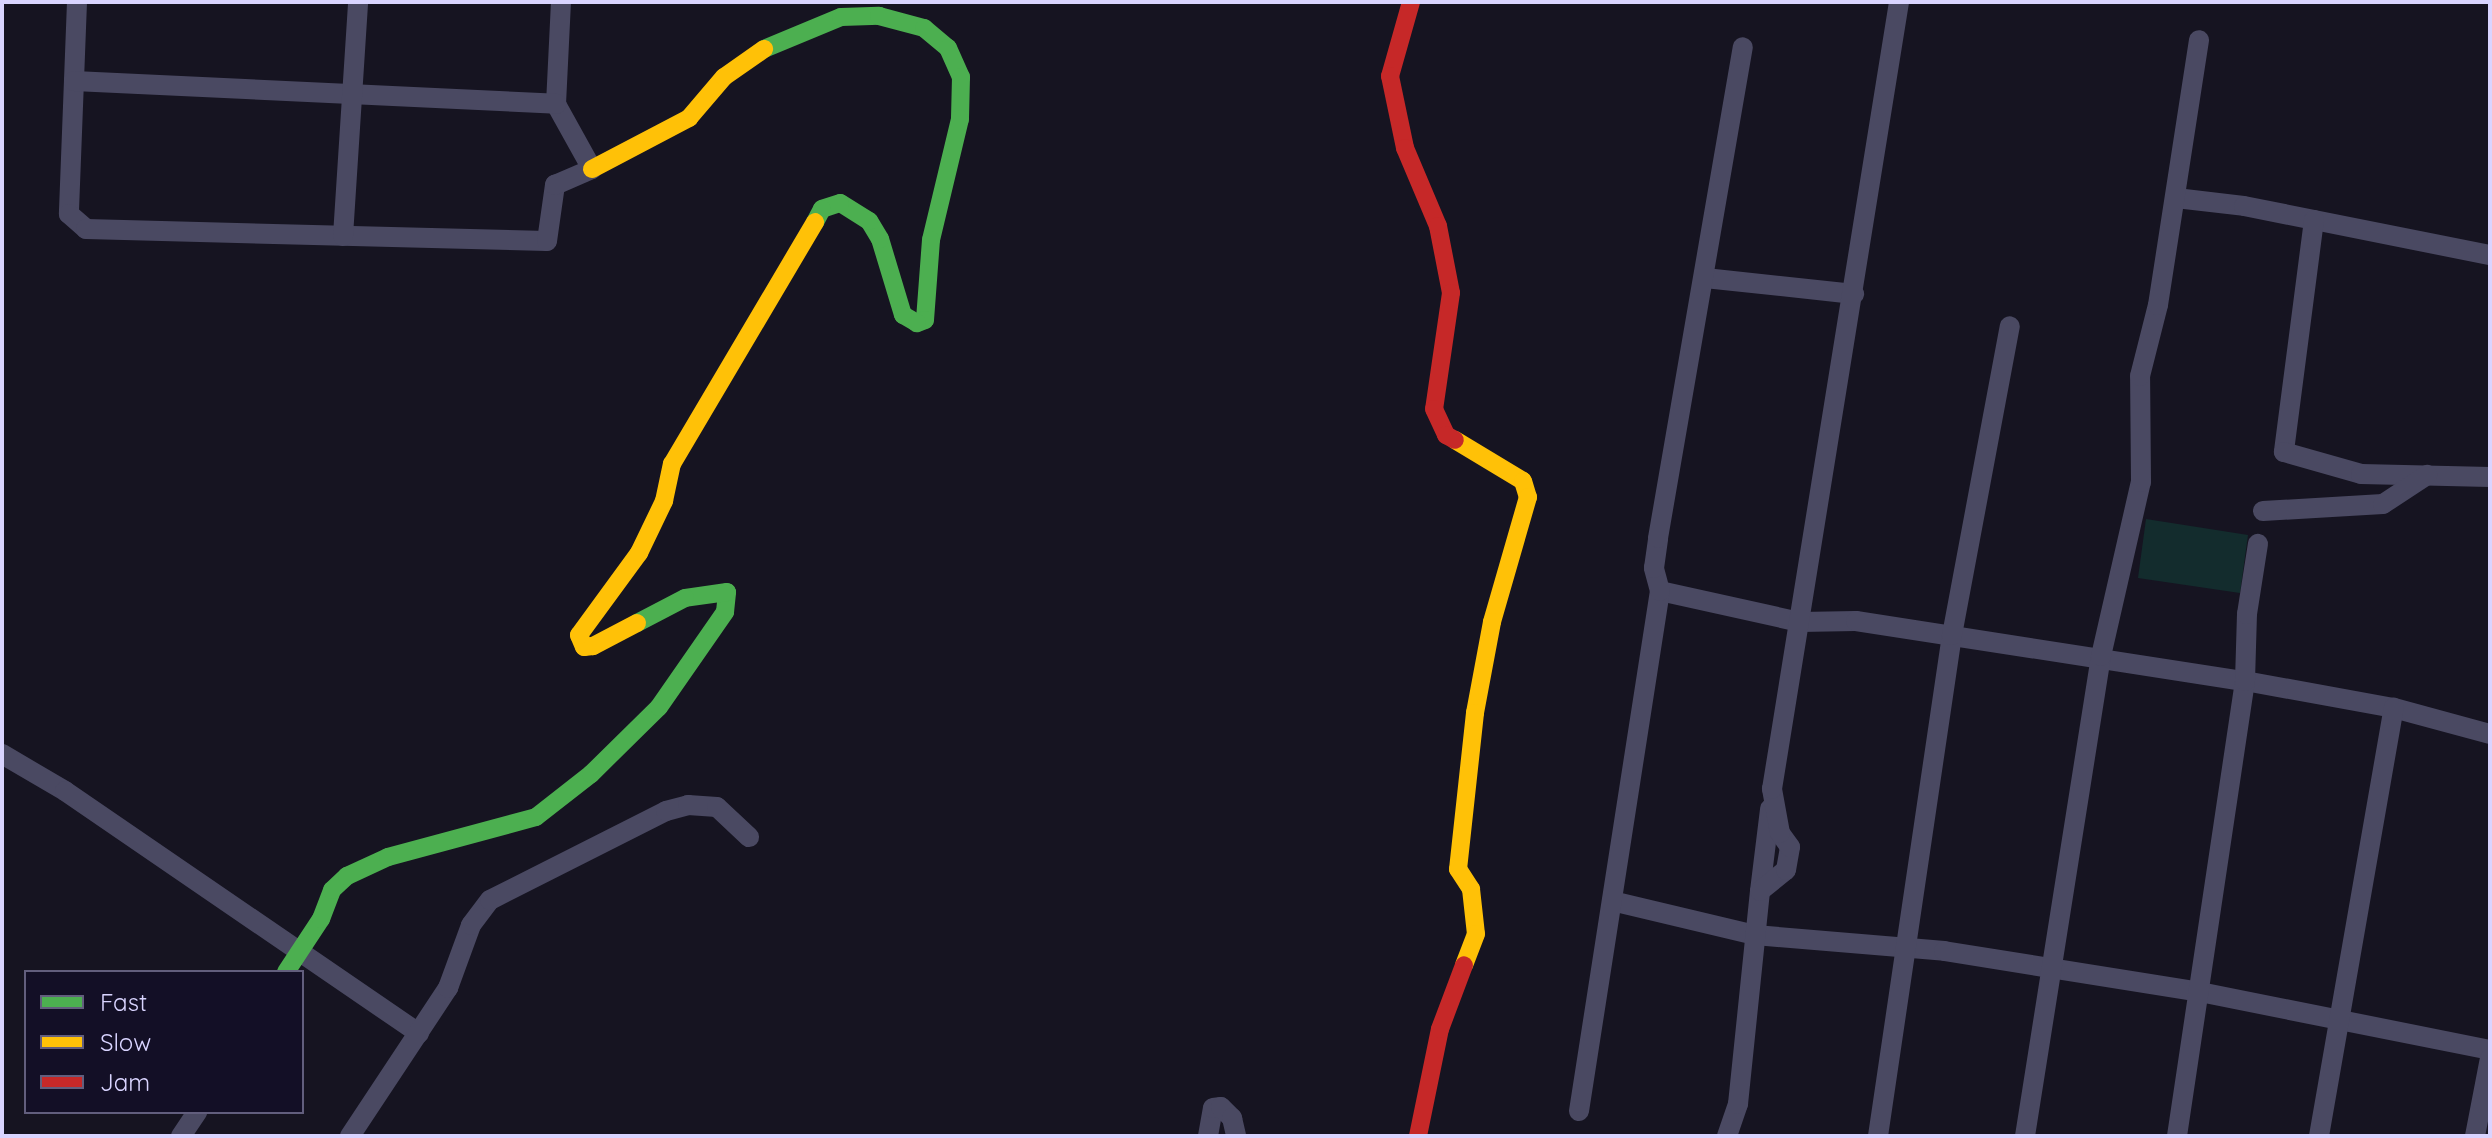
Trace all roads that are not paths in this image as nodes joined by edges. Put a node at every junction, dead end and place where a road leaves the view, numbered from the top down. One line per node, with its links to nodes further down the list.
1 (77, 2): 8 (street)
2 (358, 2): 9 (street)
3 (561, 2): 10 (street)
4 (1411, 2): 49 (street)
5 (1899, 2): 17 (street)
6 (2199, 40): 12 (street)
7 (1743, 47): 16 (street)
8 (74, 81): 9 (street); 14 (street)
9 (353, 94): 10 (street); 14 (street)
10 (556, 104): 11 (street)
11 (592, 169): 14 (street); 35 (street)
12 (2176, 198): 13 (street); 26 (street)
13 (2314, 220): 15 (street); 19 (street)
14 (343, 236)
15 (2490, 255)
16 (1705, 278): 17 (street); 23 (street)
17 (1854, 294): 24 (street)
18 (2010, 326): 25 (street)
19 (2427, 475): 20 (street); 21 (street)
20 (2490, 477)
21 (2263, 511)
22 (2258, 544): 27 (street)
23 (1660, 591): 24 (street); 32 (street)
24 (1800, 622): 25 (street); 33 (street)
25 (1952, 635): 26 (street); 34 (street)
26 (2101, 656): 27 (street); 37 (street)
27 (2245, 681): 28 (street); 38 (street)
28 (2394, 708): 29 (street); 39 (street)
29 (2490, 734)
30 (2, 754): 35 (street)
31 (749, 837): 40 (street)
32 (1612, 901): 33 (street); 43 (street)
33 (1755, 935): 34 (street); 50 (street)
34 (1906, 948): 37 (street); 51 (street)
35 (300, 950): 36 (street); 40 (street)
36 (287, 970)
37 (2049, 970): 38 (street); 52 (street)
38 (2200, 992): 39 (street); 53 (street)
39 (2338, 1021): 41 (street); 54 (street)
40 (419, 1033): 46 (street)
41 (2490, 1050)
42 (2490, 1058): 55 (street)
43 (1579, 1111)
44 (196, 1114): 45 (street)
45 (181, 1136)
46 (350, 1136)
47 (1208, 1136): 48 (street)
48 (1236, 1136)
49 (1418, 1136)
50 (1727, 1136)
51 (1878, 1136)
52 (2025, 1136)
53 (2177, 1136)
54 (2319, 1136)
55 (2475, 1136)

